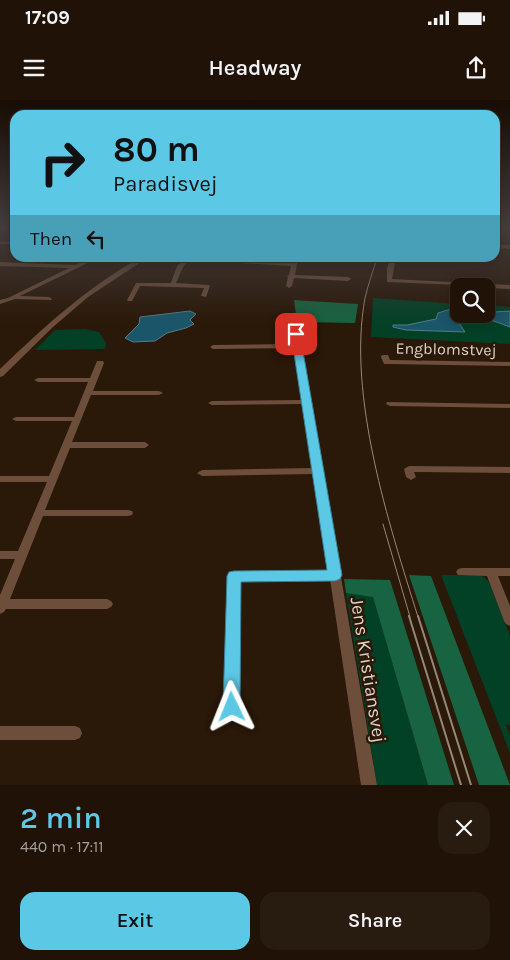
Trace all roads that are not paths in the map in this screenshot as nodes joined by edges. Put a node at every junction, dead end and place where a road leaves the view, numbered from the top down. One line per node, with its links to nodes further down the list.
1 (87, 262): 9 (street)
2 (138, 262): 27 (street)
3 (184, 262): 13 (street)
4 (258, 262): 8 (street)
5 (392, 262): 15 (street)
6 (0, 264): 7 (street)
7 (7, 264): 9 (street); 10 (street)
8 (293, 264): 11 (street)
9 (76, 267): 17 (street)
10 (0, 272)
11 (290, 276): 12 (street); 14 (street)
12 (348, 279)
13 (172, 285): 16 (street); 19 (street)
14 (289, 286)
15 (510, 287)
16 (204, 296)
17 (14, 298): 18 (street); 20 (street)
18 (49, 298)
19 (130, 300)
20 (0, 302)
21 (294, 323): 22 (street, Jens Kristiansvej)
22 (297, 346): 23 (street); 32 (street, Jens Kristiansvej)
23 (213, 347)
24 (385, 357): 26 (street, Engblomstvej)
25 (100, 363): 29 (street)
26 (510, 364)
27 (0, 374)
28 (38, 379): 29 (street)
29 (93, 380): 30 (street)
30 (88, 392): 31 (street); 36 (street)
31 (159, 392)
32 (307, 402): 33 (street); 41 (street, Jens Kristiansvej)
33 (212, 403)
34 (390, 404): 35 (street)
35 (510, 406)
36 (77, 419): 37 (street); 38 (street)
37 (16, 420)
38 (67, 445): 39 (street); 45 (street)
39 (145, 445)
40 (510, 470): 43 (street)
41 (318, 471): 42 (street); 53 (street, Jens Kristiansvej)
42 (202, 473)
43 (411, 477)
44 (0, 479): 45 (street)
45 (53, 479): 46 (street)
46 (39, 513): 47 (street); 49 (street)
47 (128, 513)
48 (0, 555): 49 (street)
49 (22, 555): 55 (street)
50 (462, 572): 51 (street)
51 (491, 572): 52 (street); 56 (street)
52 (510, 572)
53 (335, 575): 57 (street); 60 (street, Jens Kristiansvej)
54 (107, 604): 55 (street)
55 (1, 607)
56 (510, 622)
57 (232, 707)
58 (0, 733): 59 (street)
59 (74, 733)
60 (369, 785)

